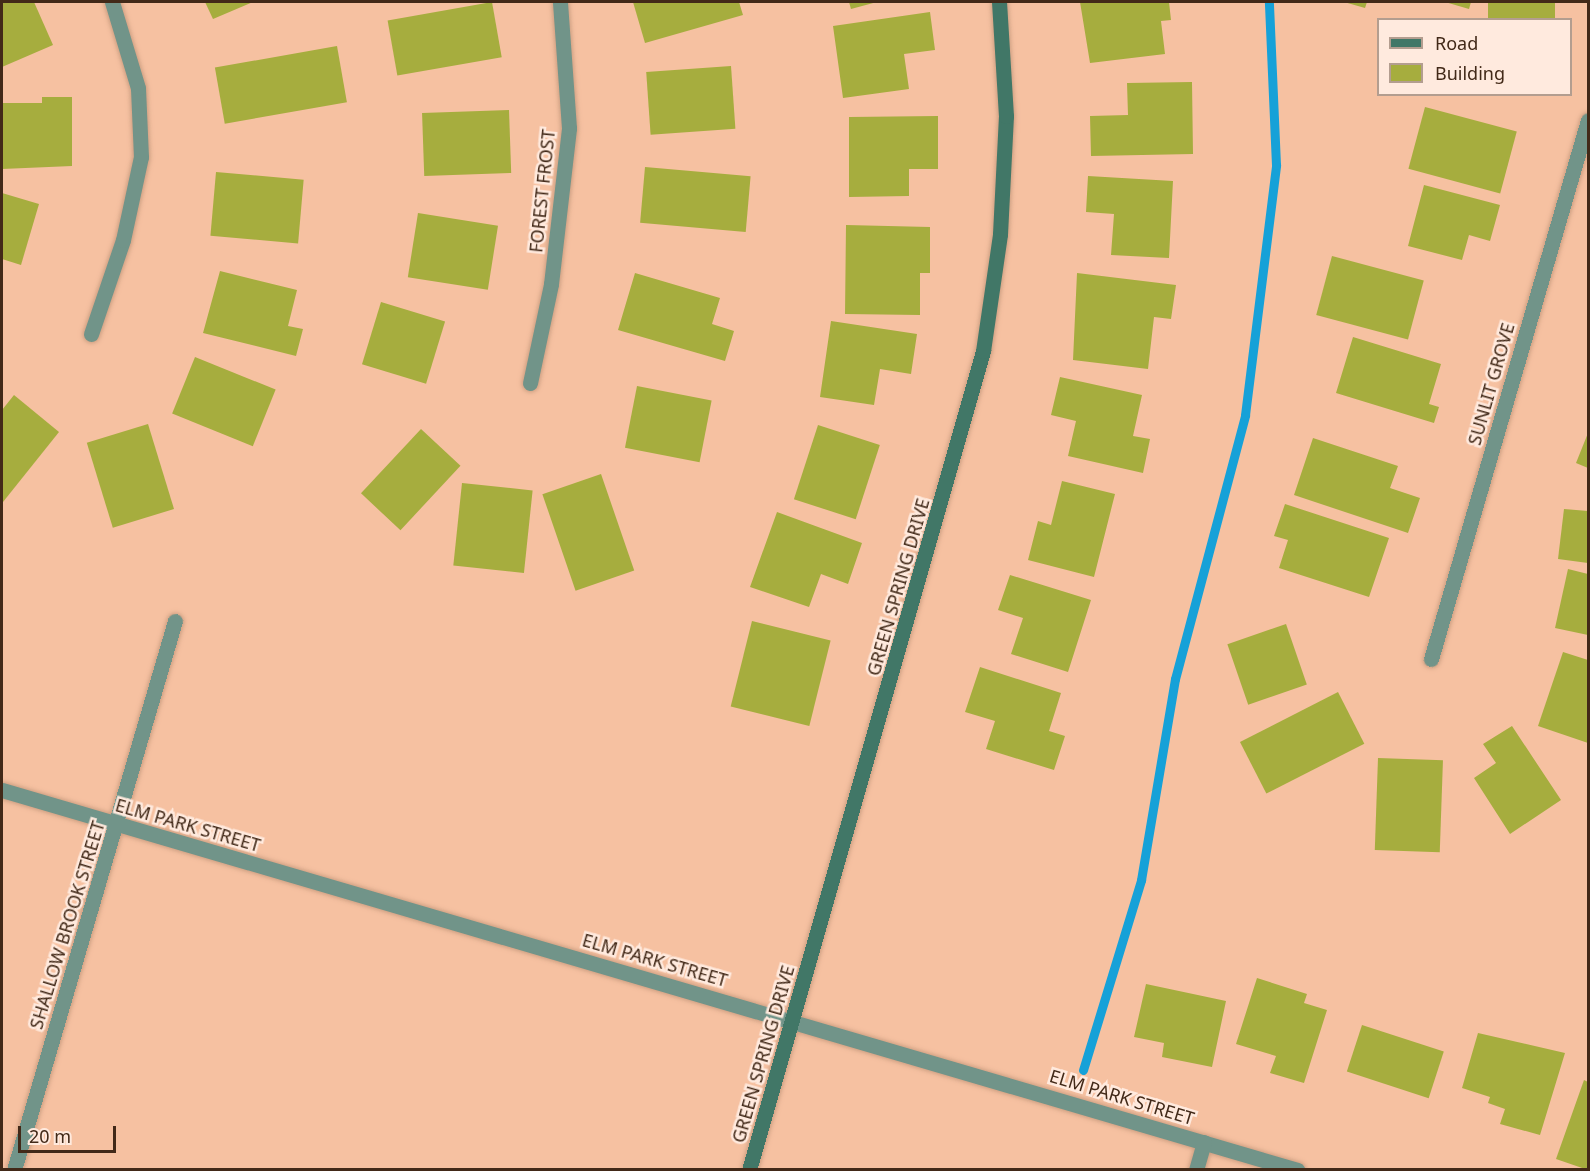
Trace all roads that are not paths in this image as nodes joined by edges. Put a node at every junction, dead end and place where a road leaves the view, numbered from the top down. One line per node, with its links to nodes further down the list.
1 (112, 2): 5 (street)
2 (560, 2): 6 (street, FOREST FROST)
3 (999, 2): 11 (street, GREEN SPRING DRIVE)
4 (1588, 120): 8 (street, SUNLIT GROVE)
5 (91, 334)
6 (530, 383)
7 (175, 621): 10 (street, SHALLOW BROOK STREET)
8 (1431, 659)
9 (2, 790): 10 (street, ELM PARK STREET)
10 (117, 825): 11 (street, ELM PARK STREET); 13 (street, SHALLOW BROOK STREET)
11 (794, 1020): 12 (street, ELM PARK STREET); 14 (street, GREEN SPRING DRIVE)
12 (1204, 1142): 15 (street); 16 (street, ELM PARK STREET)
13 (14, 1170)
14 (749, 1170)
15 (1196, 1170)
16 (1298, 1170)

